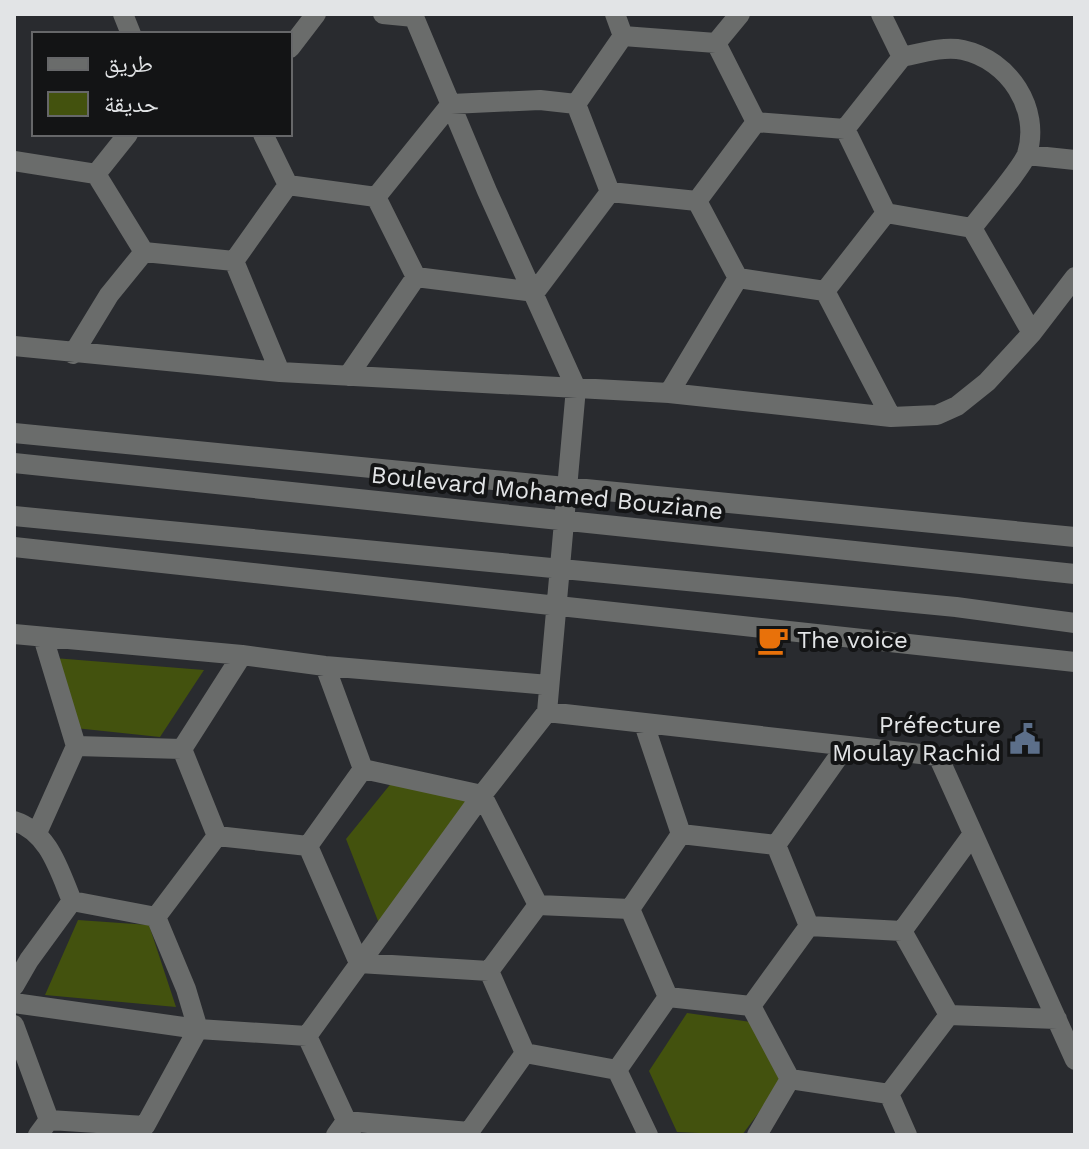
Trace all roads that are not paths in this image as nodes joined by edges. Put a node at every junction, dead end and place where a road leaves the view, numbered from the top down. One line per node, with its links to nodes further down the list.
1 (316, 14): 9 (street)
2 (383, 14): 6 (street)
3 (615, 14): 7 (street)
4 (740, 14): 8 (street)
5 (881, 14): 10 (street)
6 (415, 16): 11 (street)
7 (623, 36): 8 (street); 12 (street)
8 (716, 43): 13 (street)
9 (292, 45)
10 (902, 57): 14 (street); 17 (street)
11 (451, 104): 12 (street); 23 (street); 33 (street)
12 (576, 104): 22 (street)
13 (756, 122): 14 (street); 24 (street)
14 (845, 129): 25 (street)
15 (126, 136): 20 (street)
16 (264, 136): 21 (street)
17 (1027, 155): 18 (street); 26 (street)
18 (1075, 160)
19 (14, 161): 20 (street)
20 (96, 174): 27 (street)
21 (288, 185): 23 (street); 28 (street)
22 (610, 192): 24 (street); 33 (street)
23 (376, 197): 29 (street)
24 (697, 201): 31 (street)
25 (886, 213): 26 (street); 32 (street)
26 (972, 228): 34 (street)
27 (144, 252): 28 (street); 36 (street)
28 (234, 261): 37 (street)
29 (416, 277): 33 (street); 38 (street)
30 (1075, 277): 34 (street)
31 (738, 278): 32 (street); 40 (street)
32 (825, 291): 41 (street)
33 (535, 292): 39 (street)
34 (1032, 333): 41 (street)
35 (14, 346): 36 (street)
36 (73, 354): 37 (street)
37 (280, 372): 38 (street)
38 (348, 376): 39 (street)
39 (576, 388): 40 (street); 44 (street)
40 (669, 393): 41 (street)
41 (891, 417)
42 (14, 433): 44 (street)
43 (14, 463): 46 (street, Boulevard Mohamed Bouziane)
44 (566, 486): 46 (street); 47 (street)
45 (14, 516): 49 (street)
46 (563, 520): 49 (street); 50 (street, Boulevard Mohamed Bouziane)
47 (1075, 537)
48 (14, 547): 51 (street)
49 (559, 569): 51 (street); 52 (street)
50 (1075, 574)
51 (556, 605): 56 (street); 58 (street)
52 (1075, 623)
53 (14, 634): 54 (street)
54 (43, 637): 55 (street); 61 (street)
55 (242, 655): 57 (street); 63 (street)
56 (1075, 662)
57 (325, 666): 58 (street); 64 (street)
58 (549, 685): 59 (street)
59 (547, 712): 60 (street); 65 (street)
60 (644, 724): 62 (street); 68 (street)
61 (76, 746): 63 (street); 67 (street)
62 (846, 746): 69 (street); 71 (street)
63 (182, 749): 70 (street)
64 (363, 769): 65 (street); 72 (street)
65 (482, 795): 74 (street); 79 (street)
66 (14, 821): 67 (street)
67 (37, 833): 73 (street)
68 (681, 834): 71 (street); 75 (street)
69 (973, 834): 78 (street); 86 (street)
70 (217, 836): 72 (street); 76 (street)
71 (776, 845): 77 (street)
72 (308, 846): 79 (street)
73 (72, 901): 76 (street); 81 (street)
74 (538, 905): 75 (street); 80 (street)
75 (630, 909): 82 (street)
76 (156, 917): 88 (street)
77 (809, 926): 78 (street); 84 (street)
78 (902, 931): 85 (street)
79 (359, 963): 80 (street); 89 (street)
80 (489, 971): 90 (street)
81 (14, 986)
82 (668, 997): 84 (street); 92 (street)
83 (14, 1003): 88 (street)
84 (751, 1006): 93 (street)
85 (949, 1015): 86 (street); 94 (street)
86 (1057, 1019): 91 (street)
87 (14, 1025): 95 (street)
88 (198, 1029): 89 (street); 97 (street)
89 (307, 1036): 96 (street)
90 (525, 1053): 92 (street); 98 (street)
91 (1075, 1060)
92 (617, 1070): 99 (street)
93 (790, 1079): 94 (street); 100 (street)
94 (889, 1094): 101 (street)
95 (44, 1127): 97 (street)
96 (345, 1130): 98 (street)
97 (147, 1131)
98 (469, 1134)
99 (648, 1135)
100 (757, 1135)
101 (907, 1135)

